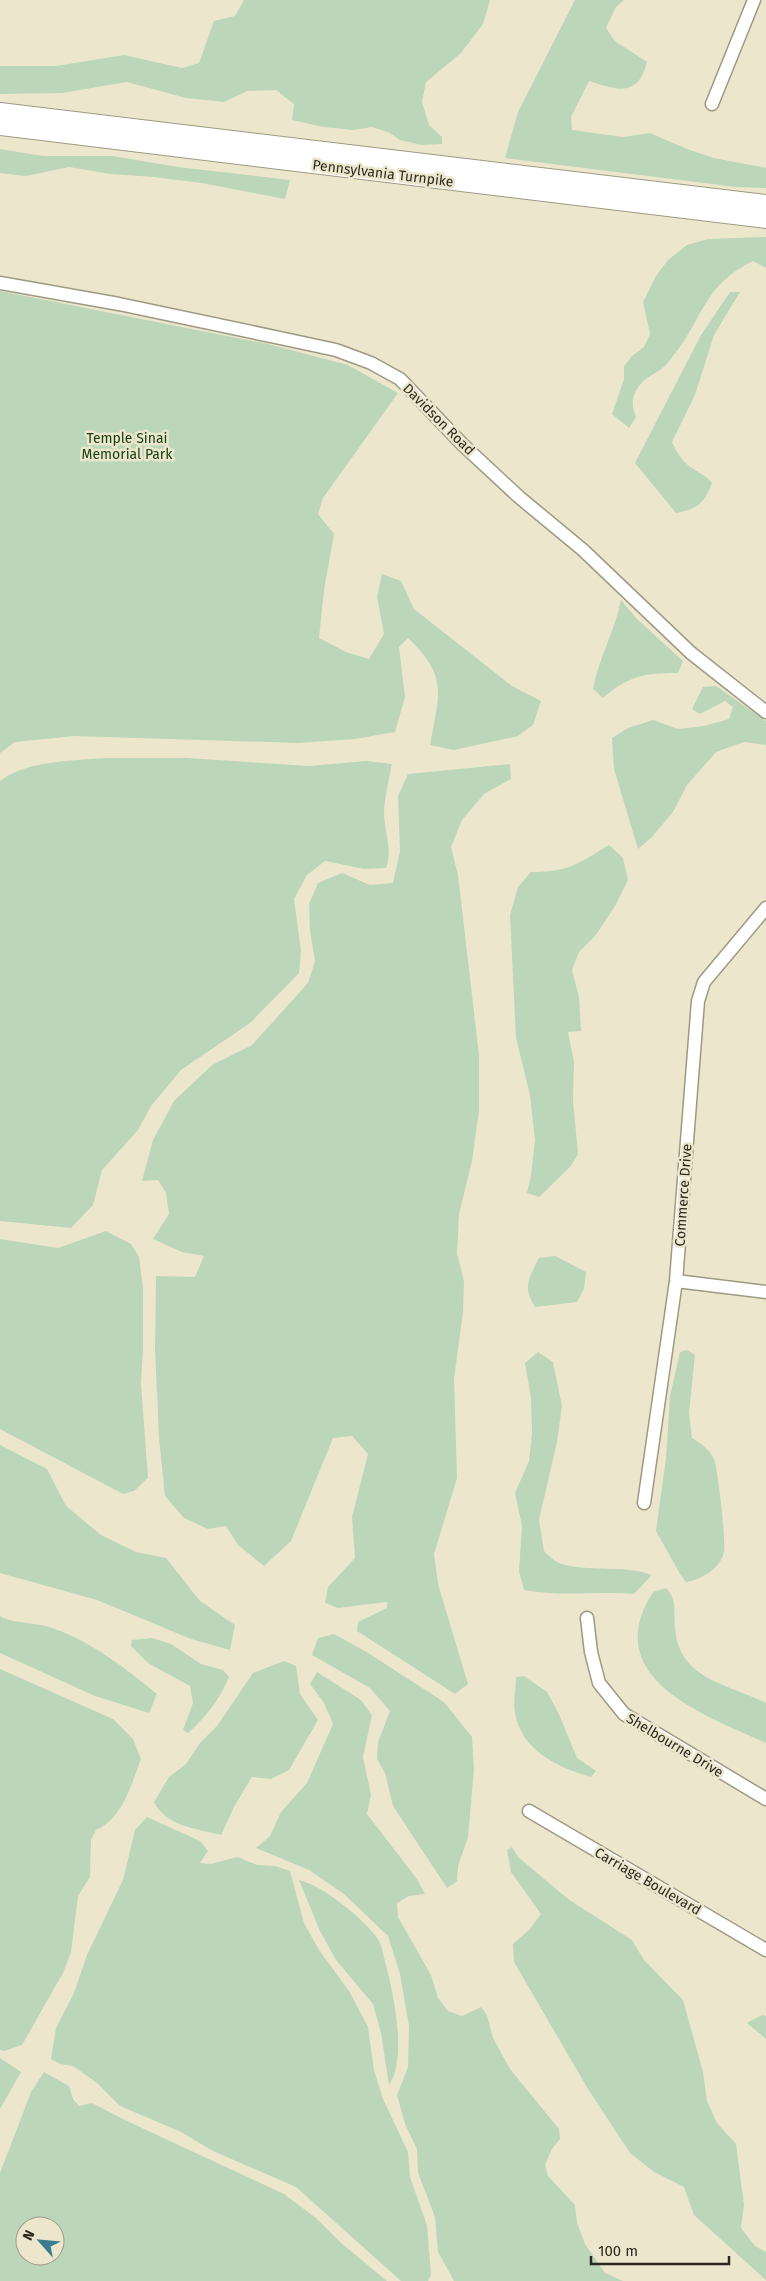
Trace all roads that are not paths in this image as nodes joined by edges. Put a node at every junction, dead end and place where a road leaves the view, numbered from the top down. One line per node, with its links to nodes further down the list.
1 (754, 0): 2 (street)
2 (712, 104)
3 (0, 112): 5 (highway, Pennsylvania Turnpike)
4 (0, 126): 6 (highway, Pennsylvania Turnpike)
5 (766, 204)
6 (766, 219)
7 (0, 282): 8 (street, Davidson Road)
8 (766, 712)
9 (766, 908): 10 (street, Commerce Drive)
10 (676, 1281): 11 (street); 12 (street, Commerce Drive)
11 (766, 1292)
12 (644, 1503)
13 (587, 1618): 14 (street, Shelbourne Drive)
14 (766, 1799)
15 (530, 1811): 16 (street, Carriage Boulevard)
16 (766, 1950)

